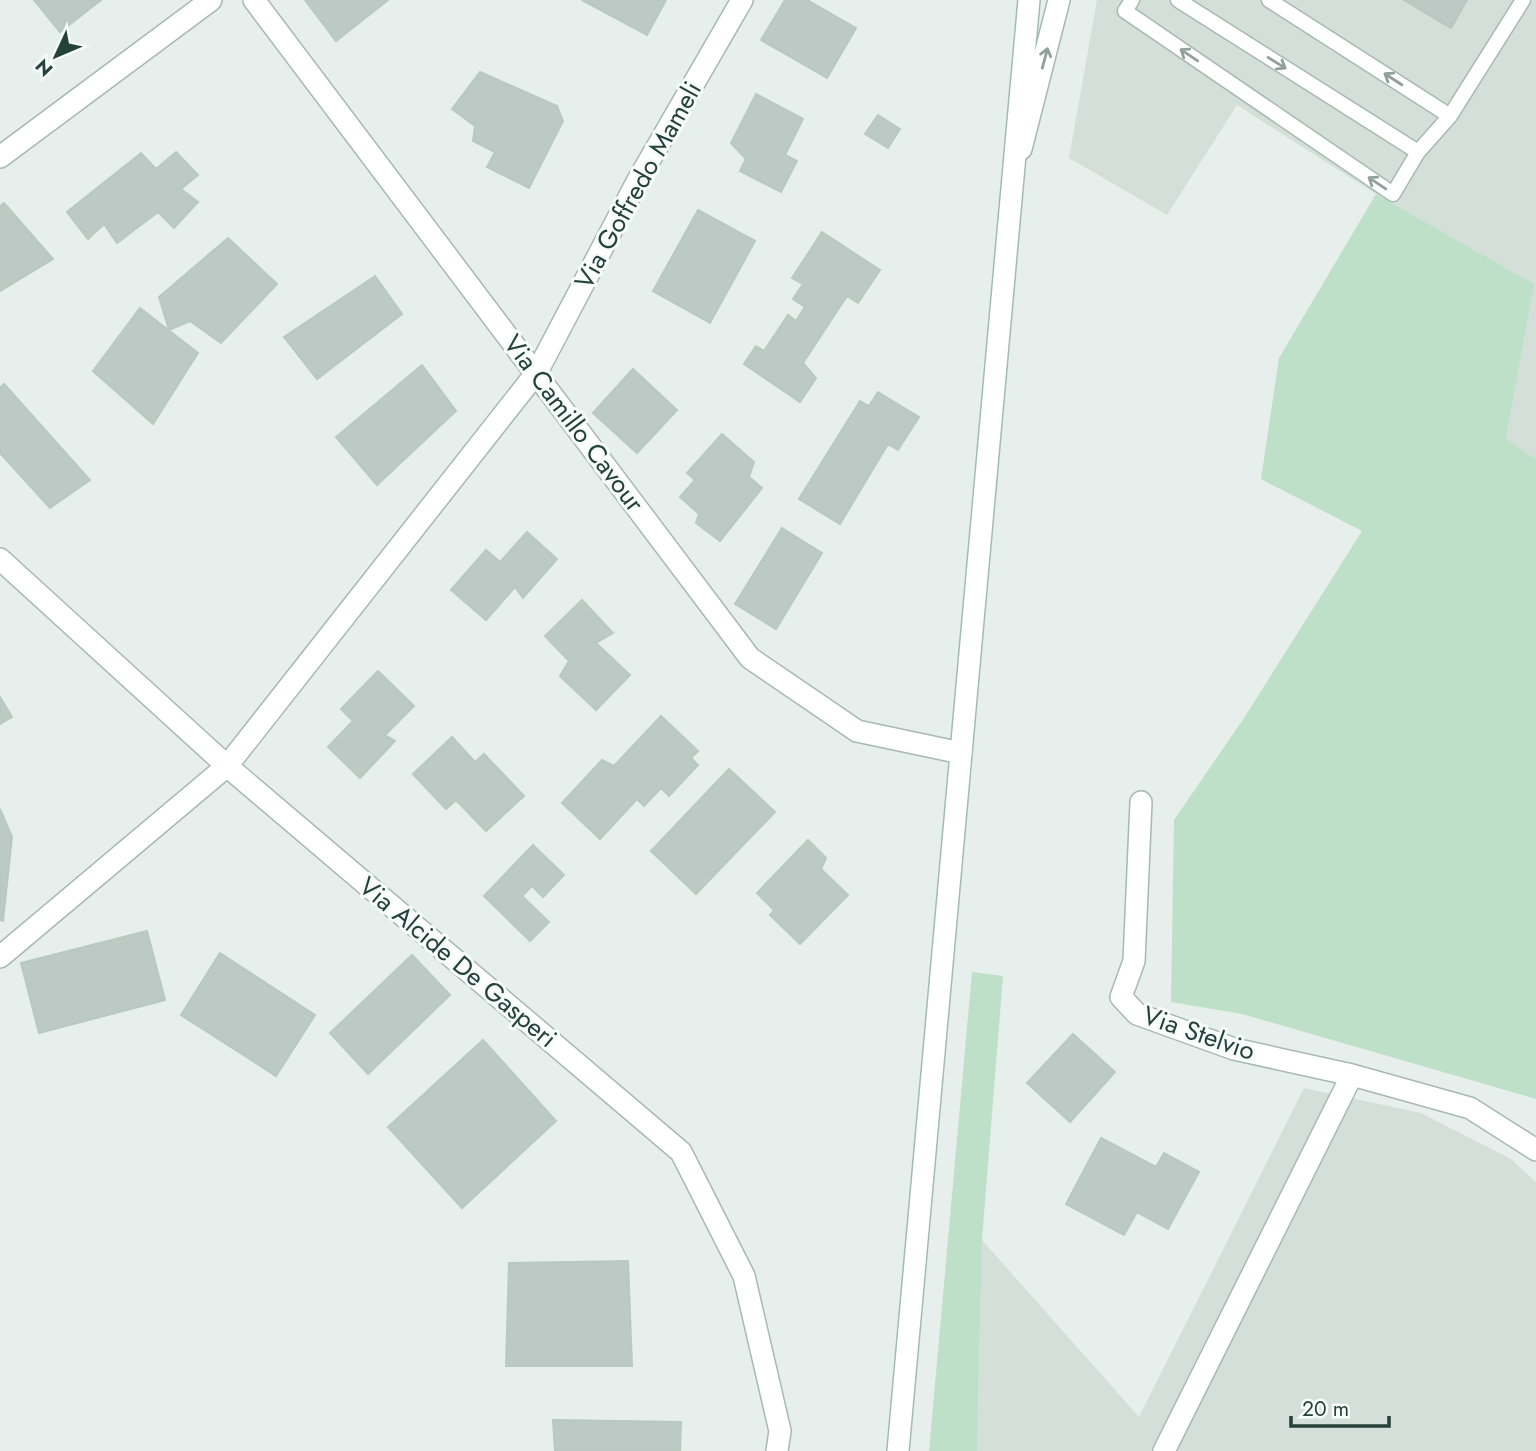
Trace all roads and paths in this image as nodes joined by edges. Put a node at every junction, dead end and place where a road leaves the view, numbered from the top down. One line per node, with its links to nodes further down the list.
1 (211, 0): 12 (street)
2 (254, 0): 14 (street, Via Camillo Cavour)
3 (741, 0): 14 (street, Via Goffredo Mameli)
4 (1029, 0): 13 (street)
5 (1059, 0): 13 (street, one-way to 5)
6 (1132, 0): 11 (lane, one-way to 6)
7 (1178, 0): 11 (lane, one-way to 11)
8 (1269, 0): 10 (lane, one-way to 8)
9 (1523, 0): 10 (lane)
10 (1450, 116): 11 (lane)
11 (1418, 152)
12 (0, 157)
13 (1015, 171): 16 (street)
14 (537, 372): 16 (street, Via Camillo Cavour); 17 (street, Via Goffredo Mameli)
15 (0, 559): 17 (street, Via Alcide De Gasperi)
16 (961, 753): 23 (street)
17 (227, 766): 19 (street, Via Goffredo Mameli); 22 (street, Via Alcide De Gasperi)
18 (1140, 802): 20 (street, Via Stelvio)
19 (0, 957)
20 (1352, 1075): 21 (street, Via Stelvio); 24 (street)
21 (1536, 1150)
22 (777, 1451)
23 (898, 1451)
24 (1164, 1451)

